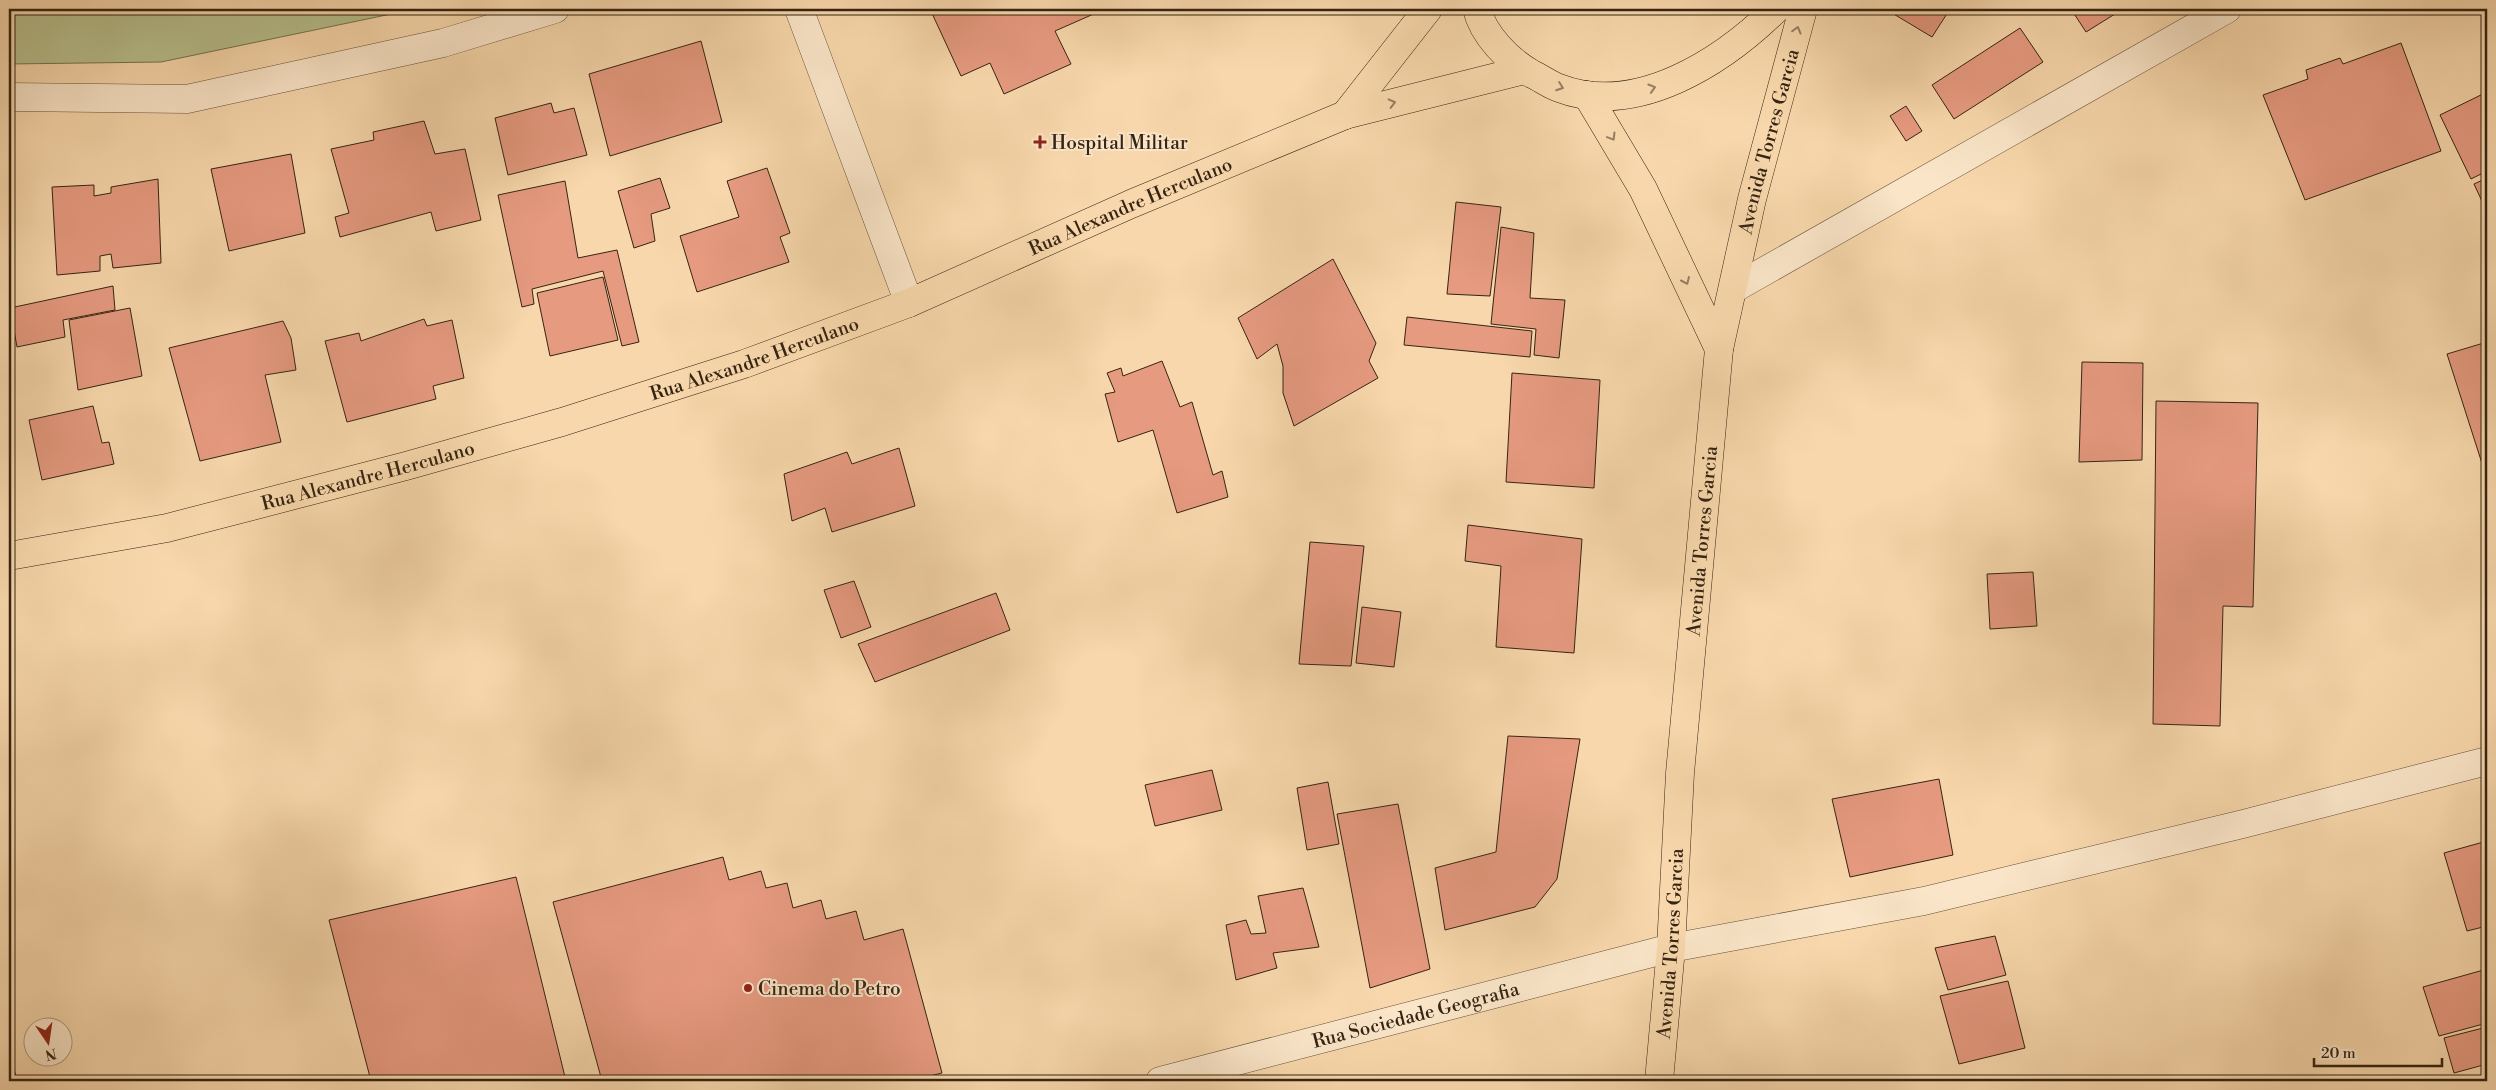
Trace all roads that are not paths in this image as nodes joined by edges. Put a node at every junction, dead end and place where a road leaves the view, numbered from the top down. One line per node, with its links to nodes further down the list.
1 (555, 9): 10 (street)
2 (799, 9): 13 (street)
3 (1428, 9): 11 (main road, Rua Alexandre Herculano)
4 (1477, 9): 8 (main road)
5 (1776, 9): 9 (main road, one-way to 5)
6 (1802, 9): 12 (main road, Avenida Torres Garcia, one-way to 6)
7 (2227, 9): 12 (street)
8 (1524, 70): 9 (main road, one-way to 9); 11 (main road, one-way to 8)
9 (1587, 95): 14 (main road, one-way to 14)
10 (9, 97)
11 (1345, 115): 13 (main road, Rua Alexandre Herculano)
12 (1733, 289): 14 (main road, Avenida Torres Garcia)
13 (909, 303): 15 (main road, Rua Alexandre Herculano)
14 (1719, 349): 17 (main road, Avenida Torres Garcia)
15 (9, 556)
16 (2487, 761): 17 (street, Rua Sociedade Geografia)
17 (1671, 948): 18 (street, Rua Sociedade Geografia); 19 (main road, Avenida Torres Garcia)
18 (1160, 1081)
19 (1658, 1081)

